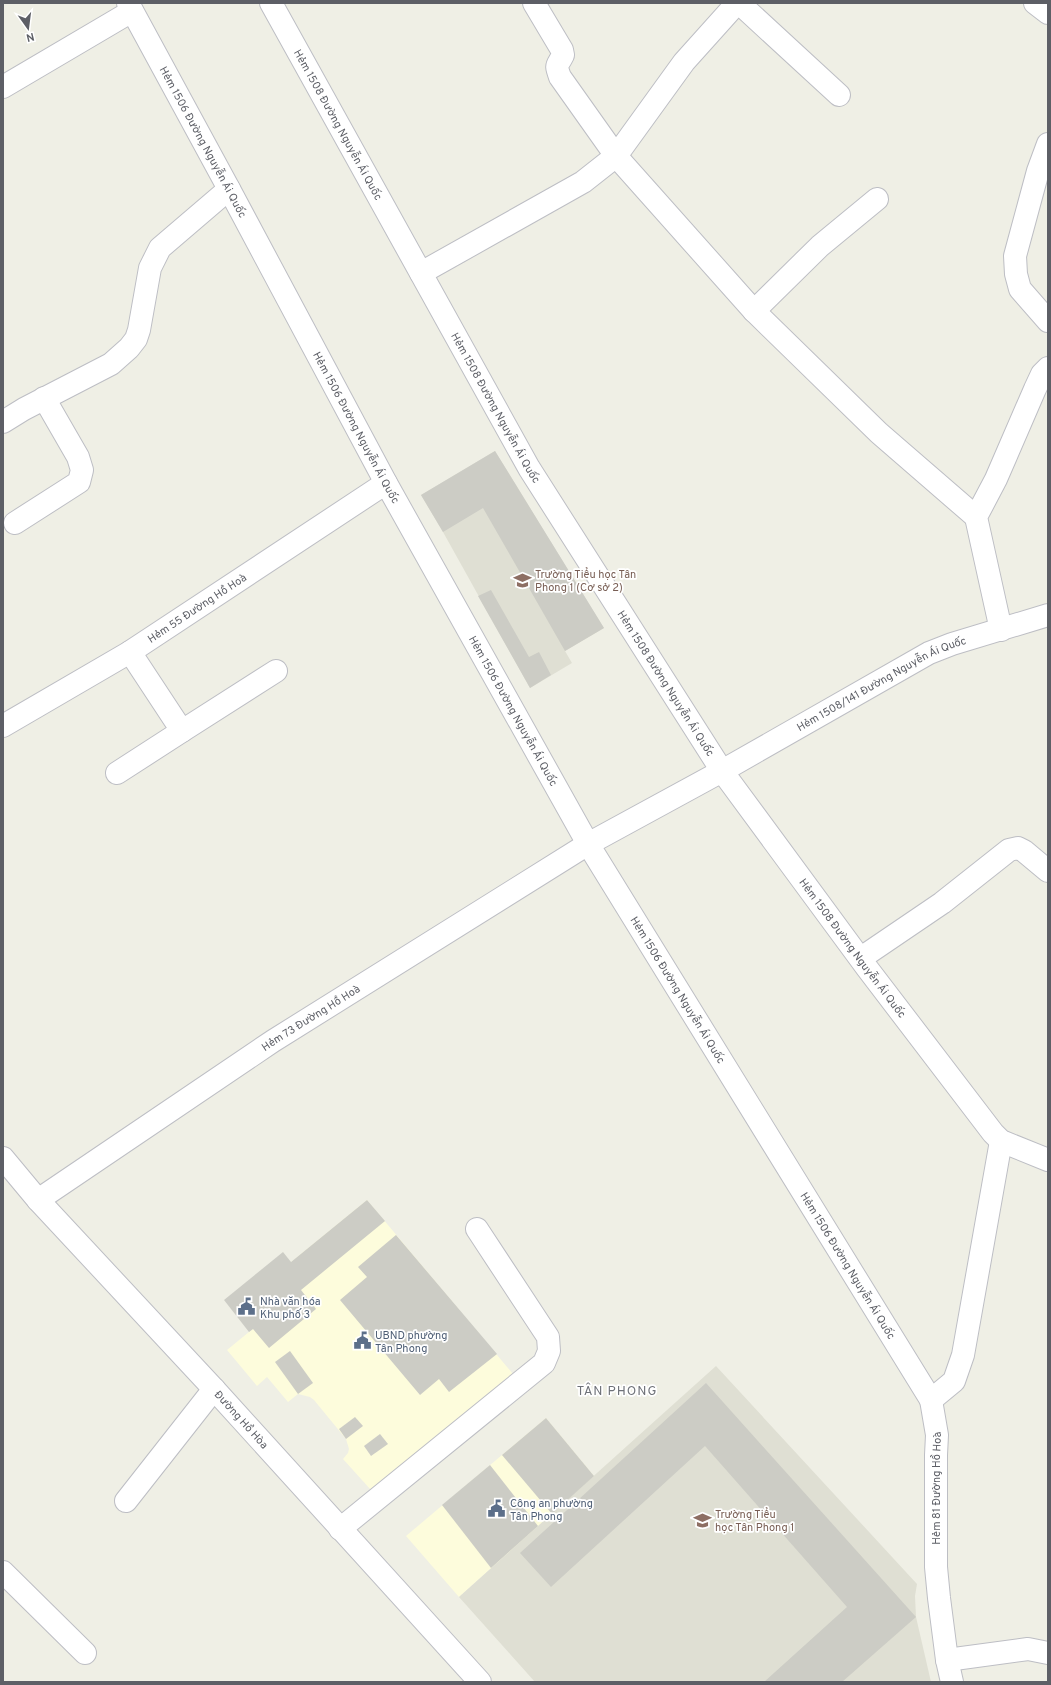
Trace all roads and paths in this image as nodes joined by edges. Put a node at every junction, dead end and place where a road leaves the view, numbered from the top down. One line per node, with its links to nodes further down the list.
1 (271, 3): 13 (street, Hẻm 1508 Đường Nguyễn Ái Quốc)
2 (534, 3): 10 (street)
3 (738, 3): 8 (street); 10 (street)
4 (1035, 3): 6 (street)
5 (130, 7): 7 (street); 11 (street, Hẻm 1506 Đường Nguyễn Ái Quốc)
6 (1048, 14)
7 (3, 87)
8 (839, 95)
9 (1048, 144): 15 (street)
10 (616, 156): 13 (street); 14 (street)
11 (229, 189): 17 (street); 19 (street, Hẻm 1506 Đường Nguyễn Ái Quốc)
12 (877, 199): 14 (street)
13 (421, 273): 28 (street, Hẻm 1508 Đường Nguyễn Ái Quốc)
14 (754, 311): 20 (street)
15 (1048, 321)
16 (1048, 368): 20 (street)
17 (44, 398): 18 (street); 21 (street)
18 (3, 422)
19 (386, 483): 24 (street, Hẻm 55 Đường Hồ Hoà); 30 (street, Hẻm 1506 Đường Nguyễn Ái Quốc)
20 (976, 517): 23 (street)
21 (15, 523)
22 (1048, 615): 23 (street, Hẻm 1508/141 Đường Nguyễn Ái Quốc)
23 (1001, 630): 28 (street, Hẻm 1508/141 Đường Nguyễn Ái Quốc)
24 (130, 652): 26 (street, Hẻm 55 Đường Hồ Hoà); 27 (street)
25 (276, 671): 27 (street)
26 (3, 726)
27 (182, 731): 29 (street)
28 (722, 771): 30 (street, Hẻm 1508/141 Đường Nguyễn Ái Quốc); 32 (street, Hẻm 1508 Đường Nguyễn Ái Quốc)
29 (116, 773)
30 (588, 844): 36 (street, Hẻm 73 Đường Hồ Hoà); 39 (street, Hẻm 1506 Đường Nguyễn Ái Quốc)
31 (1048, 871): 32 (street)
32 (861, 958): 33 (street, Hẻm 1508 Đường Nguyễn Ái Quốc)
33 (1001, 1141): 35 (street, Hẻm 1508 Đường Nguyễn Ái Quốc); 39 (street)
34 (3, 1158): 36 (street, Đường Hồ Hòa)
35 (1048, 1160)
36 (38, 1200): 38 (street, Đường Hồ Hòa)
37 (477, 1229): 41 (street)
38 (214, 1389): 40 (street); 41 (street, Đường Hồ Hòa)
39 (931, 1400): 45 (street, Hẻm 81 Đường Hồ Hoà)
40 (126, 1501)
41 (340, 1529): 46 (street, Đường Hồ Hòa)
42 (3, 1572): 43 (street)
43 (85, 1653)
44 (1048, 1653): 45 (street)
45 (947, 1660): 47 (street, Hẻm 81 Đường Hồ Hoà)
46 (480, 1682)
47 (952, 1682)

